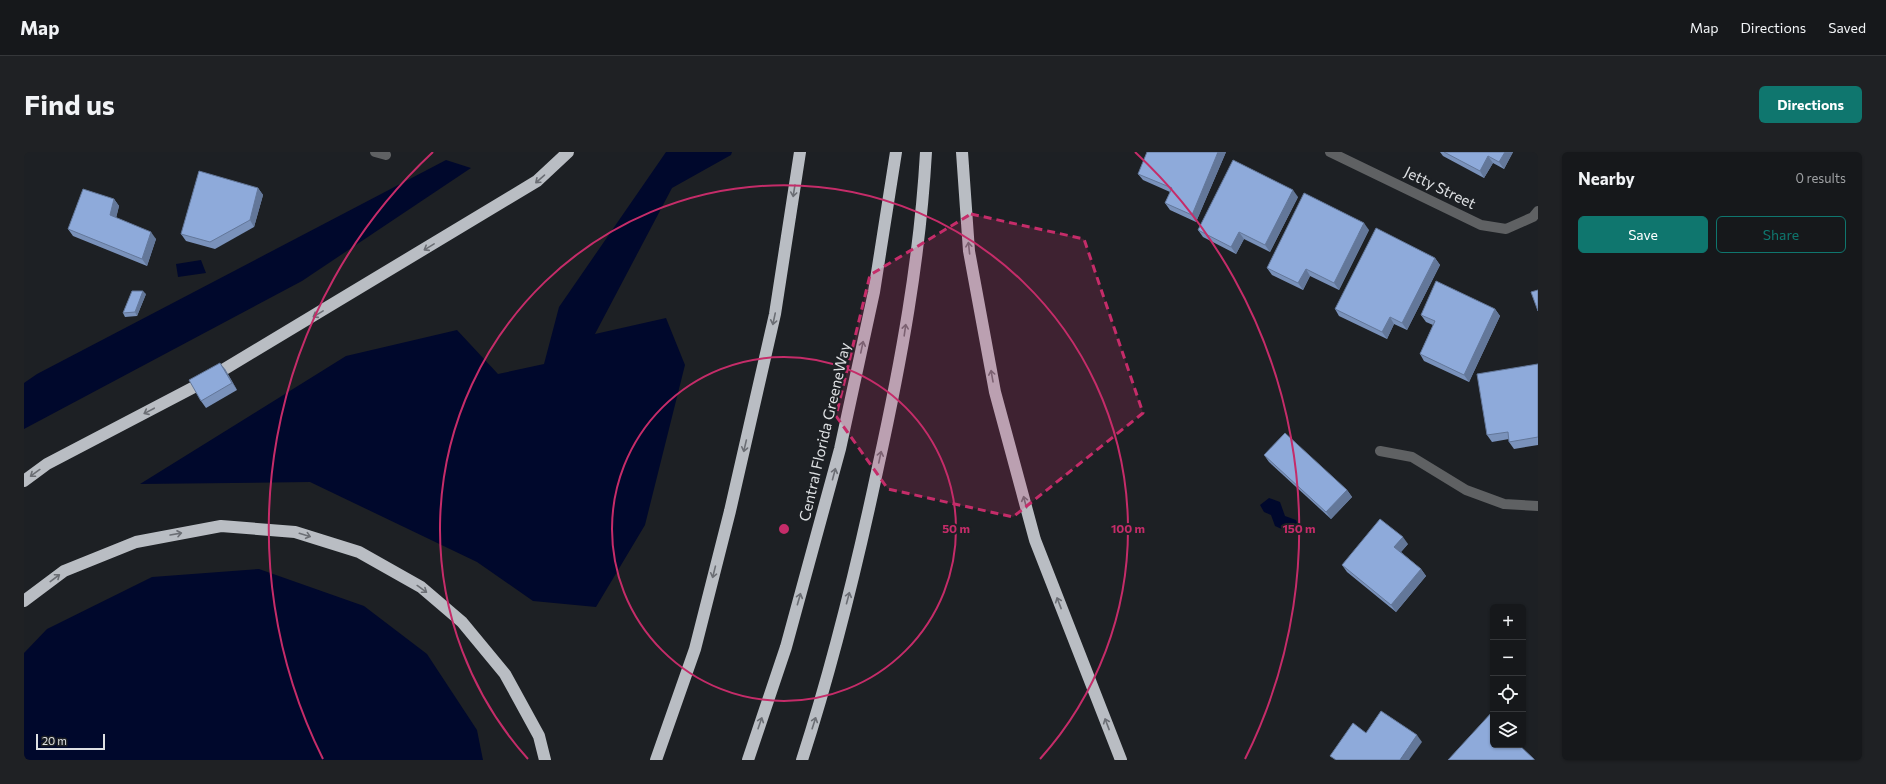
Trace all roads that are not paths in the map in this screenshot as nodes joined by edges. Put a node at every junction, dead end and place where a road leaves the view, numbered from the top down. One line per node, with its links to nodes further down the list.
1 (375, 152): 8 (street)
2 (568, 152): 11 (highway, one-way to 11)
3 (800, 152): 15 (highway, one-way to 15)
4 (896, 152): 16 (highway, Central Florida GreeneWay, one-way to 4)
5 (926, 152): 17 (highway, one-way to 5)
6 (962, 152): 18 (highway, one-way to 6)
7 (1330, 152): 9 (street, Jetty Street)
8 (386, 155)
9 (1538, 211)
10 (1380, 451): 12 (street)
11 (24, 481)
12 (1538, 506)
13 (24, 602): 14 (highway, one-way to 14)
14 (545, 760)
15 (656, 760)
16 (748, 760)
17 (802, 760)
18 (1121, 760)

